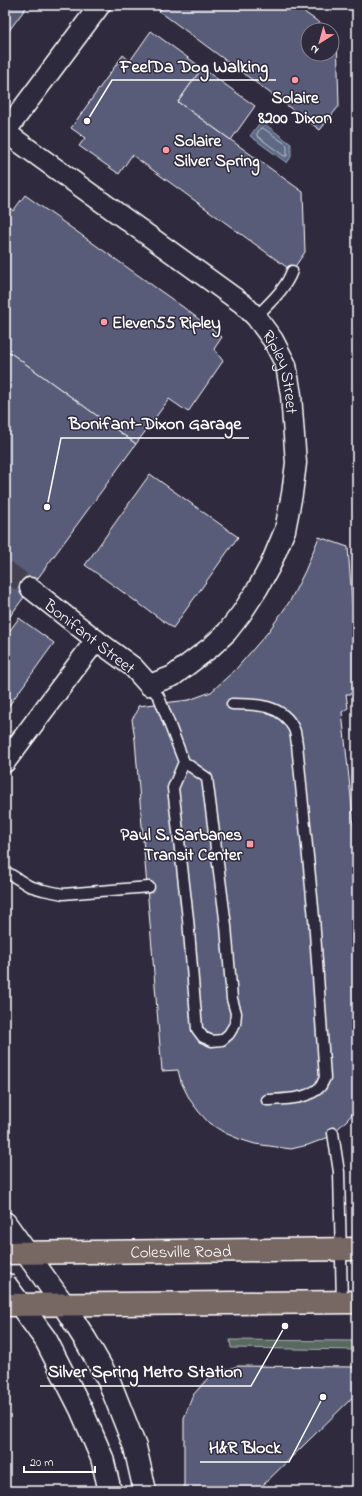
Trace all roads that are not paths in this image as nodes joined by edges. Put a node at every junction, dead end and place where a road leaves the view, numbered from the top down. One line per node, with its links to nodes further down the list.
1 (100, 5): 2 (street)
2 (5, 132): 4 (street, Ripley Street)
3 (292, 271): 4 (lane)
4 (256, 317): 7 (street, Ripley Street)
5 (30, 588): 6 (street, Bonifant Street)
6 (96, 640): 7 (street, Bonifant Street); 9 (street)
7 (149, 685): 10 (lane)
8 (232, 704): 13 (lane)
9 (5, 762)
10 (184, 762): 10 (lane)
11 (5, 871): 12 (lane)
12 (149, 887)
13 (267, 1100)
14 (333, 1133): 16 (lane)
15 (5, 1223): 18 (street)
16 (349, 1248): 18 (main road, Colesville Road); 20 (lane)
17 (5, 1253): 18 (main road, Colesville Road)
18 (26, 1253): 22 (street)
19 (5, 1284): 21 (street)
20 (350, 1302): 22 (main road)
21 (13, 1304): 22 (main road); 23 (street)
22 (63, 1304): 24 (street)
23 (110, 1491)
24 (145, 1491)

